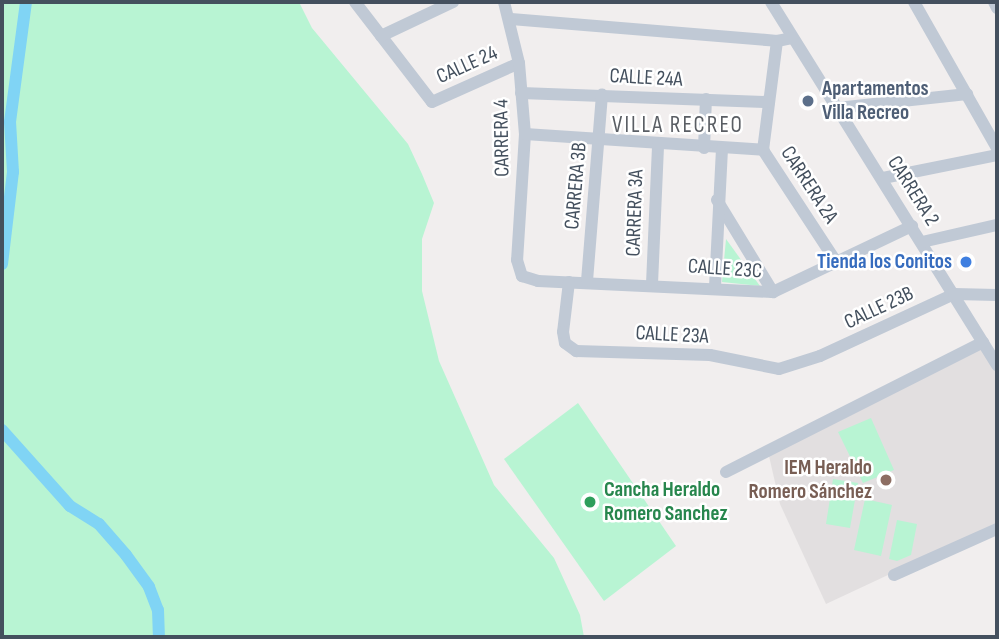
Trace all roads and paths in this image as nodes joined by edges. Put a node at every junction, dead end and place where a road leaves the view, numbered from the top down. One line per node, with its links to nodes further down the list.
1 (355, 2): 9 (street)
2 (453, 2): 9 (street)
3 (503, 2): 8 (street, CARRERA 4)
4 (771, 2): 10 (street, CARRERA 2)
5 (914, 2): 14 (street)
6 (993, 2): 7 (street)
7 (997, 8)
8 (511, 19): 11 (street); 12 (street, CARRERA 4)
9 (381, 36): 12 (street, CALLE 24)
10 (792, 38): 11 (street); 18 (street, CARRERA 2)
11 (777, 41): 17 (street, CARRERA 2A)
12 (519, 63): 13 (street, CARRERA 4)
13 (521, 93): 15 (street, CALLE 24A); 19 (street, CARRERA 4)
14 (967, 94): 18 (street); 23 (street)
15 (602, 95): 16 (street, CALLE 24A); 20 (street, CARRERA 3B)
16 (706, 99): 17 (street, CALLE 24A); 22 (street)
17 (769, 102): 25 (street, CARRERA 2A)
18 (838, 108): 27 (street, CARRERA 2)
19 (526, 134): 20 (street); 33 (street, CARRERA 4)
20 (600, 137): 21 (street); 34 (street, CARRERA 3B)
21 (658, 144): 22 (street); 36 (street, CARRERA 3A)
22 (704, 148): 24 (street)
23 (997, 148)
24 (722, 149): 25 (street); 28 (street)
25 (763, 150): 32 (street, CARRERA 2A)
26 (997, 155): 27 (street)
27 (883, 178): 30 (street, CARRERA 2)
28 (717, 199): 37 (street); 38 (street)
29 (997, 225): 31 (street)
30 (912, 226): 31 (street, CARRERA 2); 32 (street, CALLE 23C)
31 (922, 242): 39 (street, CARRERA 2)
32 (837, 263): 38 (street, CALLE 23C)
33 (522, 276): 35 (street, CALLE 23C)
34 (587, 281): 35 (street, CALLE 23C); 36 (street, CALLE 23C)
35 (569, 282): 43 (street, CALLE 23A)
36 (652, 284): 37 (street, CALLE 23C)
37 (715, 287): 38 (street, CALLE 23C)
38 (774, 292)
39 (954, 294): 40 (street, CALLE 23B); 41 (street, CARRERA 2); 43 (street, CALLE 23B)
40 (997, 295)
41 (983, 342): 42 (street, CARRERA 2); 44 (street)
42 (997, 365)
43 (779, 369)
44 (726, 472)
45 (997, 529): 46 (street)
46 (894, 575)

